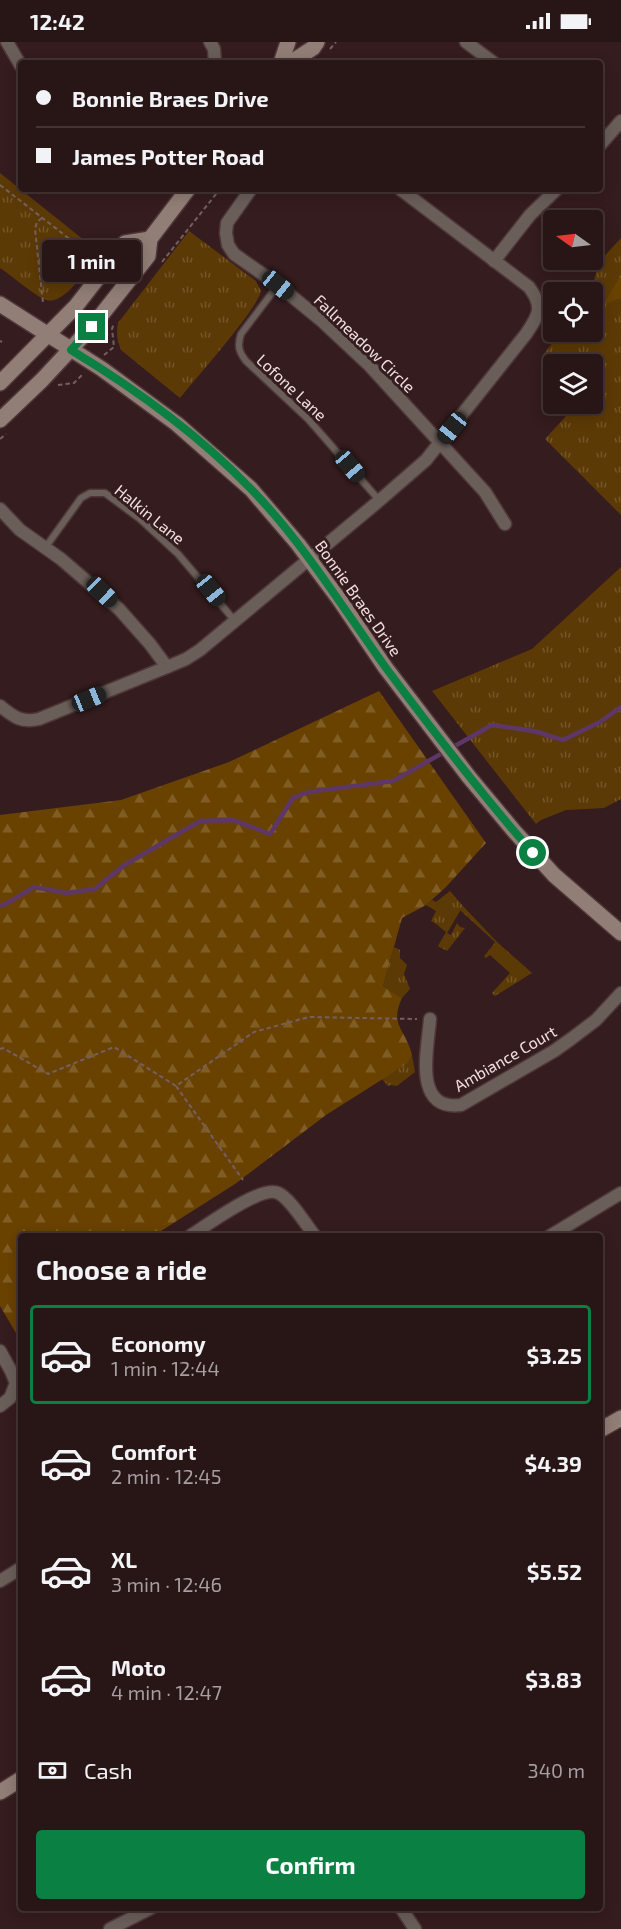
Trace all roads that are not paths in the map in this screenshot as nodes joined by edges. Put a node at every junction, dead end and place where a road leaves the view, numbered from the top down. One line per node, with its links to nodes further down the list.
1 (7, 42): 10 (street)
2 (210, 42): 6 (street)
3 (288, 42): 7 (street)
4 (318, 42): 8 (street)
5 (466, 42): 9 (street)
6 (215, 60)
7 (282, 60)
8 (295, 60)
9 (490, 60)
10 (18, 61)
11 (621, 121): 12 (street)
12 (603, 141)
13 (186, 192): 17 (street)
14 (249, 192): 19 (street, Fallmeadow Circle)
15 (404, 192): 18 (street)
16 (554, 192): 18 (street)
17 (150, 239): 21 (street); 22 (street)
18 (494, 261): 25 (street)
19 (278, 285): 25 (street, Fallmeadow Circle); 26 (lane, Lofone Lane)
20 (0, 304): 21 (street, Bonnie Braes Drive)
21 (48, 336): 22 (street, Bonnie Braes Drive); 23 (street)
22 (71, 350): 24 (street); 30 (street, Bonnie Braes Drive)
23 (0, 383)
24 (0, 420)
25 (440, 442): 26 (street); 28 (street, Fallmeadow Circle)
26 (380, 501): 30 (street)
27 (0, 509): 29 (street)
28 (505, 524)
29 (45, 548): 31 (lane, Halkin Lane); 32 (street)
30 (309, 559): 31 (street); 34 (street, Bonnie Braes Drive)
31 (235, 621): 32 (street)
32 (167, 668): 33 (street)
33 (0, 706)
34 (621, 933)
35 (621, 993): 36 (street, Ambiance Court)
36 (430, 1019)
37 (621, 1193): 40 (street)
38 (195, 1233): 39 (street)
39 (313, 1233)
40 (555, 1233)
41 (0, 1351): 42 (street)
42 (0, 1406)
43 (621, 1418): 44 (street)
44 (603, 1428)
45 (18, 1570): 46 (street)
46 (0, 1581)
47 (18, 1781): 48 (street)
48 (0, 1791)
49 (145, 1911): 51 (street)
50 (403, 1911): 52 (street)
51 (110, 1929)
52 (415, 1929)

